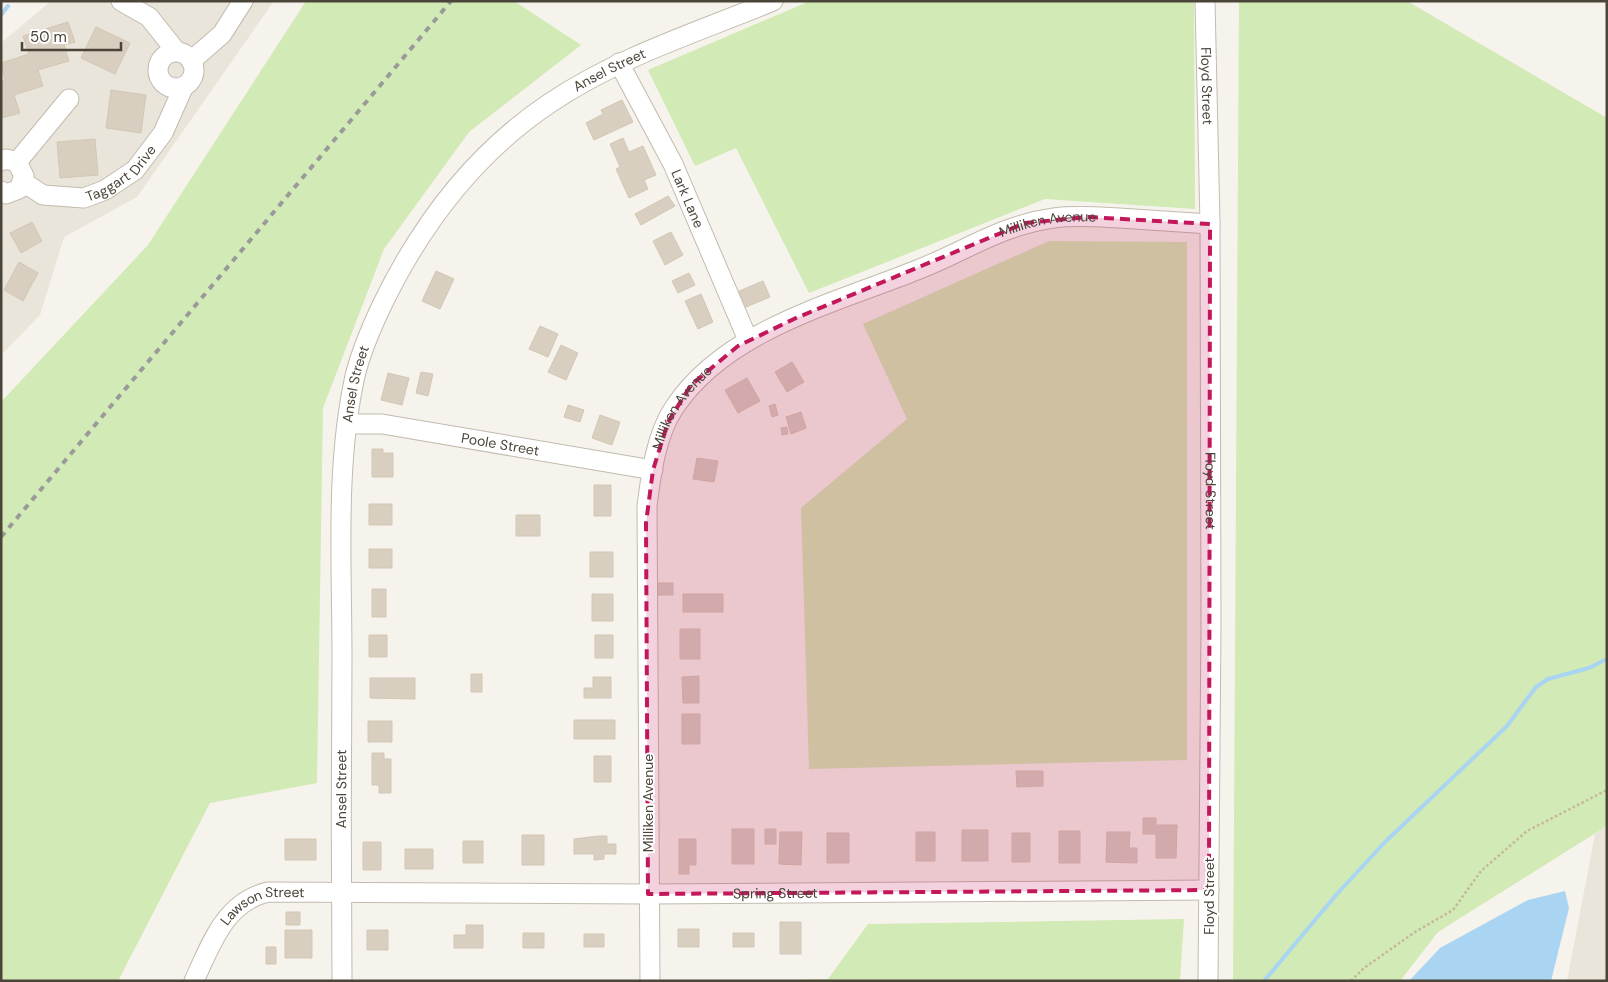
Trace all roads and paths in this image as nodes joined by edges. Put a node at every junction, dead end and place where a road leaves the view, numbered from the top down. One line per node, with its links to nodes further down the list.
1 (122, 1): 5 (street)
2 (243, 1): 5 (street)
3 (773, 1): 6 (street, Ansel Street)
4 (1205, 1): 12 (street, Floyd Street)
5 (184, 56): 7 (street); 7 (street)
6 (619, 62): 13 (street, Lark Lane); 14 (street, Ansel Street)
7 (183, 88): 10 (street, Taggart Drive)
8 (69, 99): 9 (street)
9 (9, 162): 10 (street)
10 (22, 182): 11 (street)
11 (1, 192)
12 (1210, 224): 13 (street, Milliken Avenue); 17 (street, Floyd Street)
13 (748, 340): 15 (street, Milliken Avenue)
14 (348, 424): 15 (street, Poole Street); 18 (street, Ansel Street)
15 (653, 470): 19 (street, Milliken Avenue)
16 (1607, 790): 24 (path)
17 (1209, 890): 19 (street, Spring Street); 23 (street, Floyd Street)
18 (341, 892): 19 (street, Spring Street); 20 (street, Lawson Street); 21 (street, Ansel Street)
19 (648, 894): 22 (street, Milliken Avenue)
20 (194, 981)
21 (342, 981)
22 (650, 981)
23 (1208, 981)
24 (1352, 981)

